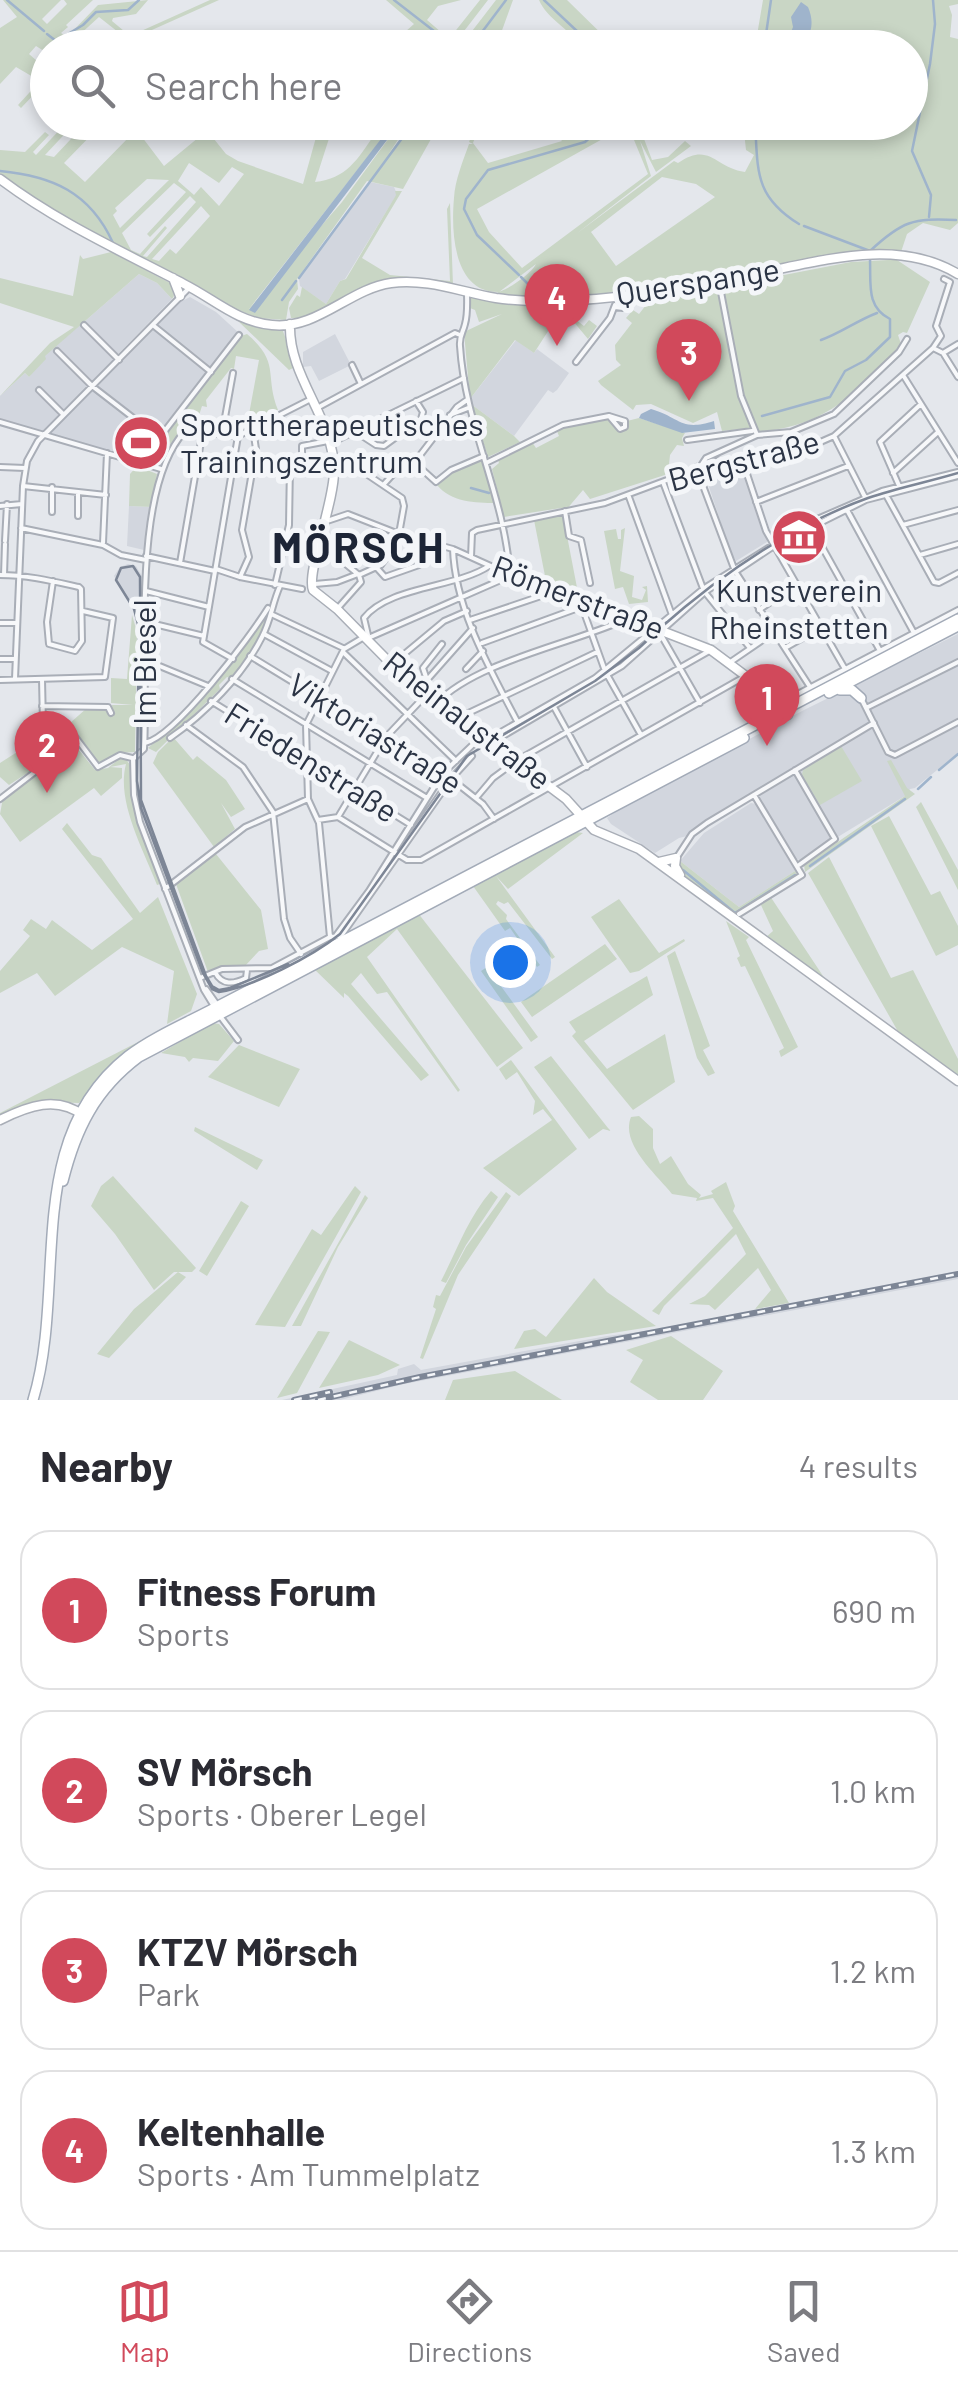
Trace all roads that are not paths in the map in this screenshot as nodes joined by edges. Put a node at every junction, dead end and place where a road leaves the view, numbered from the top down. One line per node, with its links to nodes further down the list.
1 (0, 179): 3 (main road)
2 (958, 274): 7 (main road, Querspange)
3 (174, 278): 5 (main road); 8 (main road)
4 (944, 279): 20 (street)
5 (190, 286): 8 (street); 9 (main road)
6 (467, 292): 7 (main road, Querspange); 11 (main road, Querspange); 16 (street)
7 (614, 296): 10 (street)
8 (178, 299): 14 (street)
9 (216, 303): 11 (main road); 12 (main road)
10 (615, 307): 24 (street); 47 (street)
11 (290, 324): 12 (main road, Querspange); 18 (main road)
12 (272, 325): 18 (main road)
13 (84, 326): 23 (street)
14 (154, 326): 23 (street); 26 (street)
15 (239, 335): 26 (street)
16 (460, 335): 30 (street); 31 (street)
17 (907, 339): 47 (street)
18 (291, 340): 34 (main road)
19 (958, 344): 22 (street)
20 (933, 348): 22 (street); 28 (street, Bergstraße)
21 (57, 350): 32 (street)
22 (943, 353): 29 (street)
23 (119, 360): 32 (street)
24 (576, 362)
25 (352, 365): 31 (street)
26 (211, 372): 53 (street)
27 (233, 373): 49 (street)
28 (903, 375): 37 (street); 52 (street, Bergstraße)
29 (958, 377)
30 (464, 378): 35 (street); 36 (street)
31 (361, 384): 39 (street)
32 (92, 386): 40 (street); 53 (street)
33 (38, 390): 40 (street)
34 (311, 399): 39 (main road); 44 (street)
35 (468, 400): 38 (street); 41 (street)
36 (416, 401): 46 (street); 46 (street)
37 (920, 404): 48 (street); 69 (street)
38 (469, 408): 41 (street); 59 (street)
39 (316, 409): 55 (main road)
40 (63, 414): 50 (street)
41 (450, 416): 62 (street)
42 (609, 416): 59 (street)
43 (0, 422): 50 (street)
44 (252, 429): 51 (street); 114 (street)
45 (203, 430): 49 (street); 68 (street); 103 (street)
46 (356, 432): 55 (street)
47 (755, 433): 54 (street); 64 (street)
48 (938, 433): 63 (street); 69 (street)
49 (222, 434): 51 (street)
50 (43, 435): 56 (street); 67 (street)
51 (238, 436): 108 (street)
52 (834, 436): 57 (street, Bergstraße); 65 (street)
53 (158, 437): 61 (street)
54 (687, 440)
55 (329, 442): 58 (street); 60 (main road)
56 (107, 453): 61 (street); 78 (street)
57 (742, 457): 64 (street, Bergstraße); 81 (street)
58 (302, 458): 60 (street); 119 (street)
59 (485, 460): 62 (street); 90 (street)
60 (334, 461): 72 (street); 89 (main road)
61 (140, 463): 68 (street)
62 (415, 463): 72 (street)
63 (958, 463)
64 (699, 466): 71 (street, Bergstraße); 107 (street)
65 (848, 466): 80 (street); 81 (street)
66 (0, 467): 67 (street)
67 (25, 468): 73 (street)
68 (161, 469): 102 (street, Im Biesel)
69 (893, 474): 75 (street)
70 (958, 474): 75 (street)
71 (663, 482): 79 (street, Bergstraße); 121 (street)
72 (384, 484): 94 (street)
73 (23, 486): 74 (street); 82 (street)
74 (52, 488): 76 (street); 87 (street)
75 (900, 490): 77 (street); 80 (street)
76 (78, 493): 78 (street); 88 (street)
77 (886, 494): 84 (street); 92 (street)
78 (106, 495): 97 (street)
79 (628, 496): 86 (street, Bergstraße); 134 (street)
80 (865, 497): 84 (street)
81 (756, 502): 98 (street)
82 (22, 504): 83 (street); 93 (street)
83 (3, 505): 110 (street)
84 (846, 507): 91 (street); 145 (street)
85 (958, 510): 92 (street)
86 (565, 511): 90 (street, Bergstraße); 117 (street)
87 (52, 512)
88 (78, 516)
89 (327, 521): 94 (street, Römerstraße); 95 (main road)
90 (502, 523): 101 (street); 113 (street)
91 (809, 524): 98 (street); 157 (street)
92 (903, 525): 100 (street)
93 (21, 528): 97 (street); 111 (street)
94 (400, 535): 99 (street, Römerstraße); 106 (street)
95 (320, 542): 112 (street); 120 (main road)
96 (958, 544): 100 (street)
97 (103, 545): 102 (street)
98 (774, 545): 107 (street); 118 (street)
99 (453, 549): 101 (street, Römerstraße); 115 (street)
100 (920, 556): 109 (street)
101 (471, 557): 105 (street, Römerstraße)
102 (146, 558): 103 (street); 123 (street, Im Biesel)
103 (180, 563): 108 (street)
104 (419, 565): 106 (street)
105 (489, 566): 113 (street, Römerstraße); 115 (street)
106 (376, 567): 112 (street)
107 (735, 569): 121 (street); 129 (street)
108 (215, 570): 114 (street); 127 (street)
109 (958, 574)
110 (2, 575): 111 (street)
111 (18, 575): 116 (street); 140 (street)
112 (358, 575): 120 (street); 128 (street)
113 (510, 576): 122 (street, Römerstraße); 124 (street)
114 (240, 577): 119 (street)
115 (456, 578): 124 (street); 149 (street)
116 (53, 582): 132 (street); 132 (street)
117 (590, 583)
118 (798, 584): 129 (street); 141 (street)
119 (278, 586): 120 (street); 125 (street)
120 (306, 587): 128 (main road, Rheinaustraße)
121 (704, 590): 134 (street); 143 (street); 152 (street)
122 (546, 591): 126 (street, Römerstraße); 136 (street)
123 (146, 592): 127 (street); 137 (street, Im Biesel)
124 (462, 597): 131 (street); 149 (street)
125 (270, 606): 133 (street); 162 (street)
126 (581, 606): 135 (street, Römerstraße); 146 (street); 150 (street)
127 (209, 607): 148 (street)
128 (337, 608): 149 (main road, Rheinaustraße)
129 (759, 610): 144 (street)
130 (958, 610): 145 (street)
131 (467, 611): 136 (street); 166 (street)
132 (84, 612): 174 (street)
133 (271, 614): 147 (street); 154 (street)
134 (672, 615): 143 (street)
135 (624, 618): 143 (street, Römerstraße); 146 (street)
136 (470, 620): 142 (street)
137 (146, 622): 148 (street); 163 (street, Im Biesel)
138 (958, 622): 172 (main road)
139 (0, 623): 140 (street)
140 (16, 623): 161 (street)
141 (821, 627): 153 (street); 172 (street)
142 (473, 628): 150 (street); 178 (street)
143 (659, 630): 155 (main road, Römerstraße); 168 (street); 171 (street); 171 (street)
144 (774, 632): 152 (street); 153 (street)
145 (914, 632): 157 (street)
146 (591, 633): 158 (street); 169 (street)
147 (264, 634): 159 (street); 170 (street)
148 (204, 636): 162 (street)
149 (366, 637): 154 (street); 166 (main road, Rheinaustraße)
150 (480, 643): 156 (street)
151 (442, 644): 178 (street)
152 (750, 648): 165 (street)
153 (785, 648): 180 (street)
154 (343, 650): 170 (street); 196 (street)
155 (711, 650): 165 (main road, Römerstraße); 168 (street)
156 (483, 651): 167 (street); 169 (street)
157 (880, 651): 172 (street)
158 (597, 652): 171 (street); 183 (street)
159 (250, 656): 176 (street); 184 (street, Viktoriastraße)
160 (0, 659): 161 (street)
161 (15, 659): 175 (street)
162 (232, 659): 179 (street)
163 (145, 660): 179 (street); 209 (street, Im Biesel)
164 (958, 662): 193 (street)
165 (728, 664): 173 (main road, Römerstraße)
166 (391, 666): 181 (main road, Rheinaustraße)
167 (466, 668)
168 (680, 669): 188 (street); 190 (street)
169 (491, 670): 183 (street); 189 (street)
170 (332, 671): 184 (street)
171 (606, 673): 188 (street); 192 (street); 200 (street)
172 (853, 675): 180 (street); 182 (main road); 186 (main road); 194 (main road)
173 (744, 677): 190 (street); 194 (main road, Römerstraße)
174 (42, 678): 175 (street); 191 (street)
175 (15, 679): 177 (street)
176 (232, 679): 187 (street); 202 (street)
177 (0, 680)
178 (427, 680): 181 (street)
179 (208, 686): 209 (street)
180 (810, 687): 185 (street)
181 (423, 692): 189 (main road, Rheinaustraße); 196 (street)
182 (832, 692): 186 (main road); 194 (main road)
183 (503, 694): 197 (street); 200 (street)
184 (319, 698): 202 (street); 206 (street, Viktoriastraße)
185 (790, 698)
186 (861, 698): 193 (street)
187 (210, 701): 201 (street); 212 (street, Friedenstraße)
188 (624, 701): 204 (street); 205 (street)
189 (437, 703): 197 (main road, Rheinaustraße)
190 (700, 703): 205 (street)
191 (42, 706): 195 (street); 203 (street)
192 (554, 707): 204 (street); 208 (street)
193 (866, 708): 198 (street)
194 (786, 712): 229 (main road)
195 (111, 713)
196 (408, 713): 206 (street); 213 (street)
197 (459, 718): 208 (main road, Rheinaustraße)
198 (874, 722): 199 (street); 217 (street)
199 (958, 722)
200 (518, 723): 208 (street)
201 (186, 725): 207 (street); 228 (street)
202 (306, 725): 212 (street); 215 (street)
203 (71, 730): 211 (street); 223 (street)
204 (568, 732): 214 (street); 216 (street)
205 (642, 736): 216 (street)
206 (386, 737): 215 (street); 218 (street, Viktoriastraße)
207 (170, 738)
208 (487, 739): 213 (street); 214 (main road, Rheinaustraße)
209 (144, 743): 211 (street, Im Biesel)
210 (472, 756): 219 (street)
211 (133, 758): 243 (street)
212 (306, 759): 221 (street, Friedenstraße); 226 (street)
213 (456, 760): 218 (street)
214 (516, 761): 220 (main road, Rheinaustraße); 225 (street)
215 (370, 762): 221 (street); 224 (street)
216 (587, 767): 220 (street)
217 (794, 770): 222 (street); 240 (street)
218 (443, 773): 219 (street, Viktoriastraße); 224 (street)
219 (452, 778): 225 (street, Viktoriastraße); 237 (street)
220 (550, 788): 227 (main road, Rheinaustraße); 233 (street)
221 (354, 789): 230 (street); 234 (street, Friedenstraße)
222 (754, 795): 238 (street); 240 (street)
223 (0, 798)
224 (427, 798): 234 (street)
225 (476, 798): 233 (street, Viktoriastraße)
226 (308, 799): 228 (street); 232 (street)
227 (566, 799): 229 (main road); 231 (main road, Rheinaustraße)
228 (273, 812): 243 (street); 246 (street)
229 (596, 812): 231 (main road); 236 (main road)
230 (338, 818): 232 (street); 237 (street)
231 (584, 819): 235 (main road); 236 (main road, Rheinaustraße); 252 (main road)
232 (318, 820): 245 (street)
233 (494, 820): 237 (street)
234 (411, 825): 237 (street)
235 (575, 827): 236 (main road); 253 (main road)
236 (604, 836): 239 (main road)
237 (396, 853): 245 (street)
238 (676, 858): 239 (main road); 241 (street); 242 (main road)
239 (656, 861): 241 (main road)
240 (797, 867): 244 (street)
241 (669, 869): 242 (main road)
242 (685, 883): 244 (main road)
243 (165, 890): 249 (street)
244 (736, 916): 258 (main road)
245 (333, 937): 246 (street)
246 (301, 954): 247 (street)
247 (246, 970): 248 (street); 248 (street)
248 (215, 972): 249 (street)
249 (200, 978): 250 (street)
250 (204, 985): 251 (street); 253 (street)
251 (209, 993): 252 (street); 253 (street)
252 (232, 999): 253 (main road)
253 (218, 1010): 254 (main road); 255 (street); 256 (street); 259 (main road)
254 (203, 1022): 255 (street); 259 (main road)
255 (226, 1026): 256 (street)
256 (232, 1032): 257 (street)
257 (238, 1040)
258 (958, 1080)
259 (78, 1112): 260 (main road); 261 (main road)
260 (0, 1120)
261 (33, 1400)

